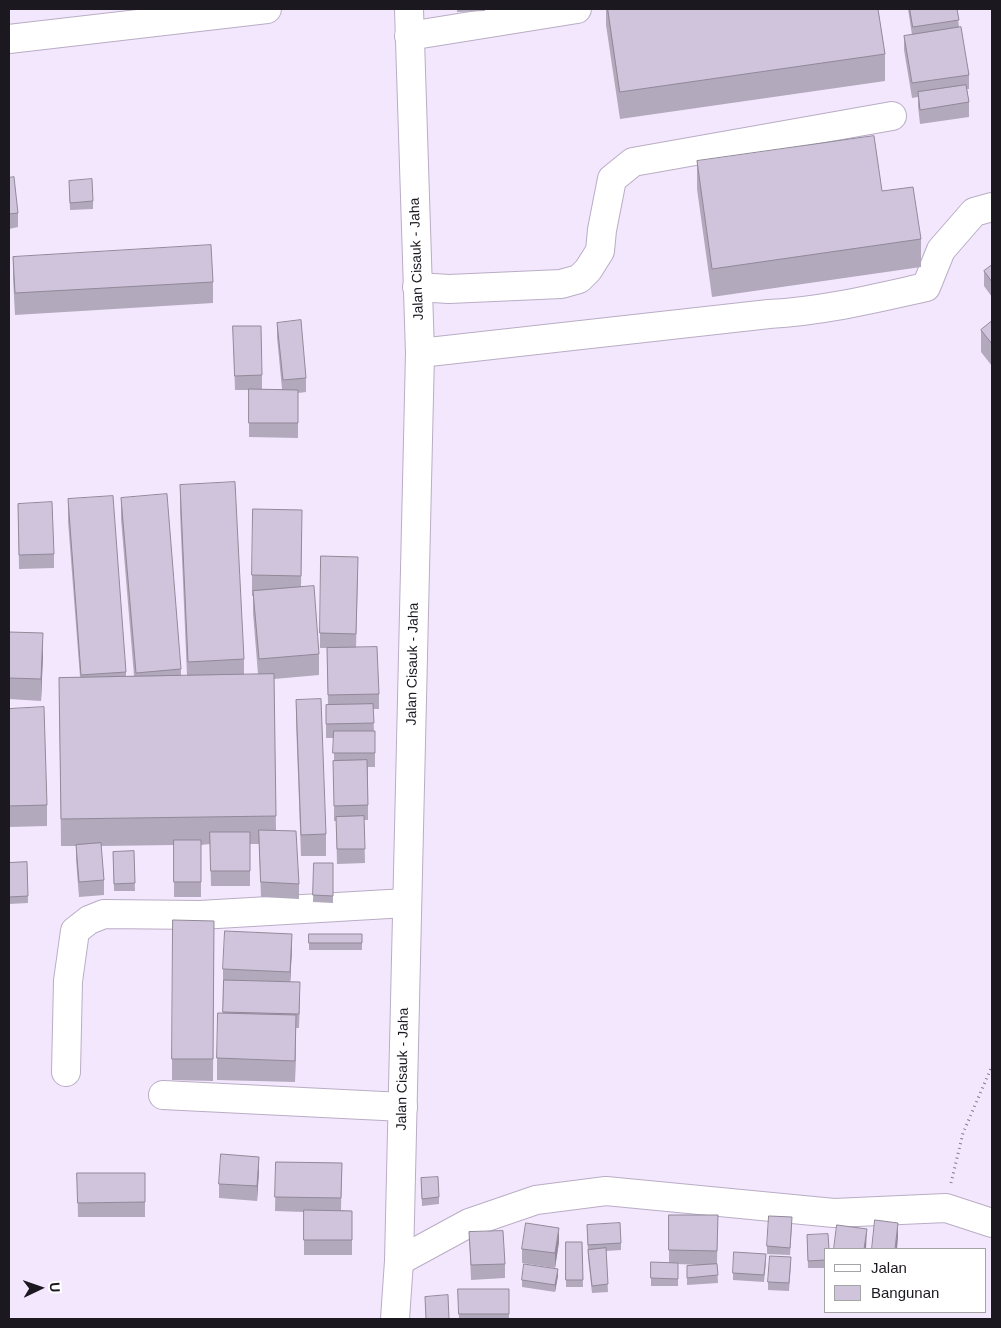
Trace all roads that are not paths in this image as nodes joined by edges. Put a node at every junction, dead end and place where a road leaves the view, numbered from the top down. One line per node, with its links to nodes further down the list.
1 (267, 9): 5 (street)
2 (409, 9): 4 (street, Jalan Cisauk - Jaha)
3 (578, 9): 4 (street)
4 (409, 36): 8 (street, Jalan Cisauk - Jaha)
5 (9, 39)
6 (892, 116): 8 (street)
7 (992, 207): 9 (street)
8 (417, 287): 9 (street, Jalan Cisauk - Jaha)
9 (420, 353): 10 (street, Jalan Cisauk - Jaha)
10 (406, 904): 11 (street); 13 (street, Jalan Cisauk - Jaha)
11 (66, 1072)
12 (163, 1095): 13 (street)
13 (402, 1107): 15 (street, Jalan Cisauk - Jaha)
14 (992, 1223): 15 (street)
15 (399, 1261): 16 (street, Jalan Cisauk - Jaha)
16 (395, 1319)

